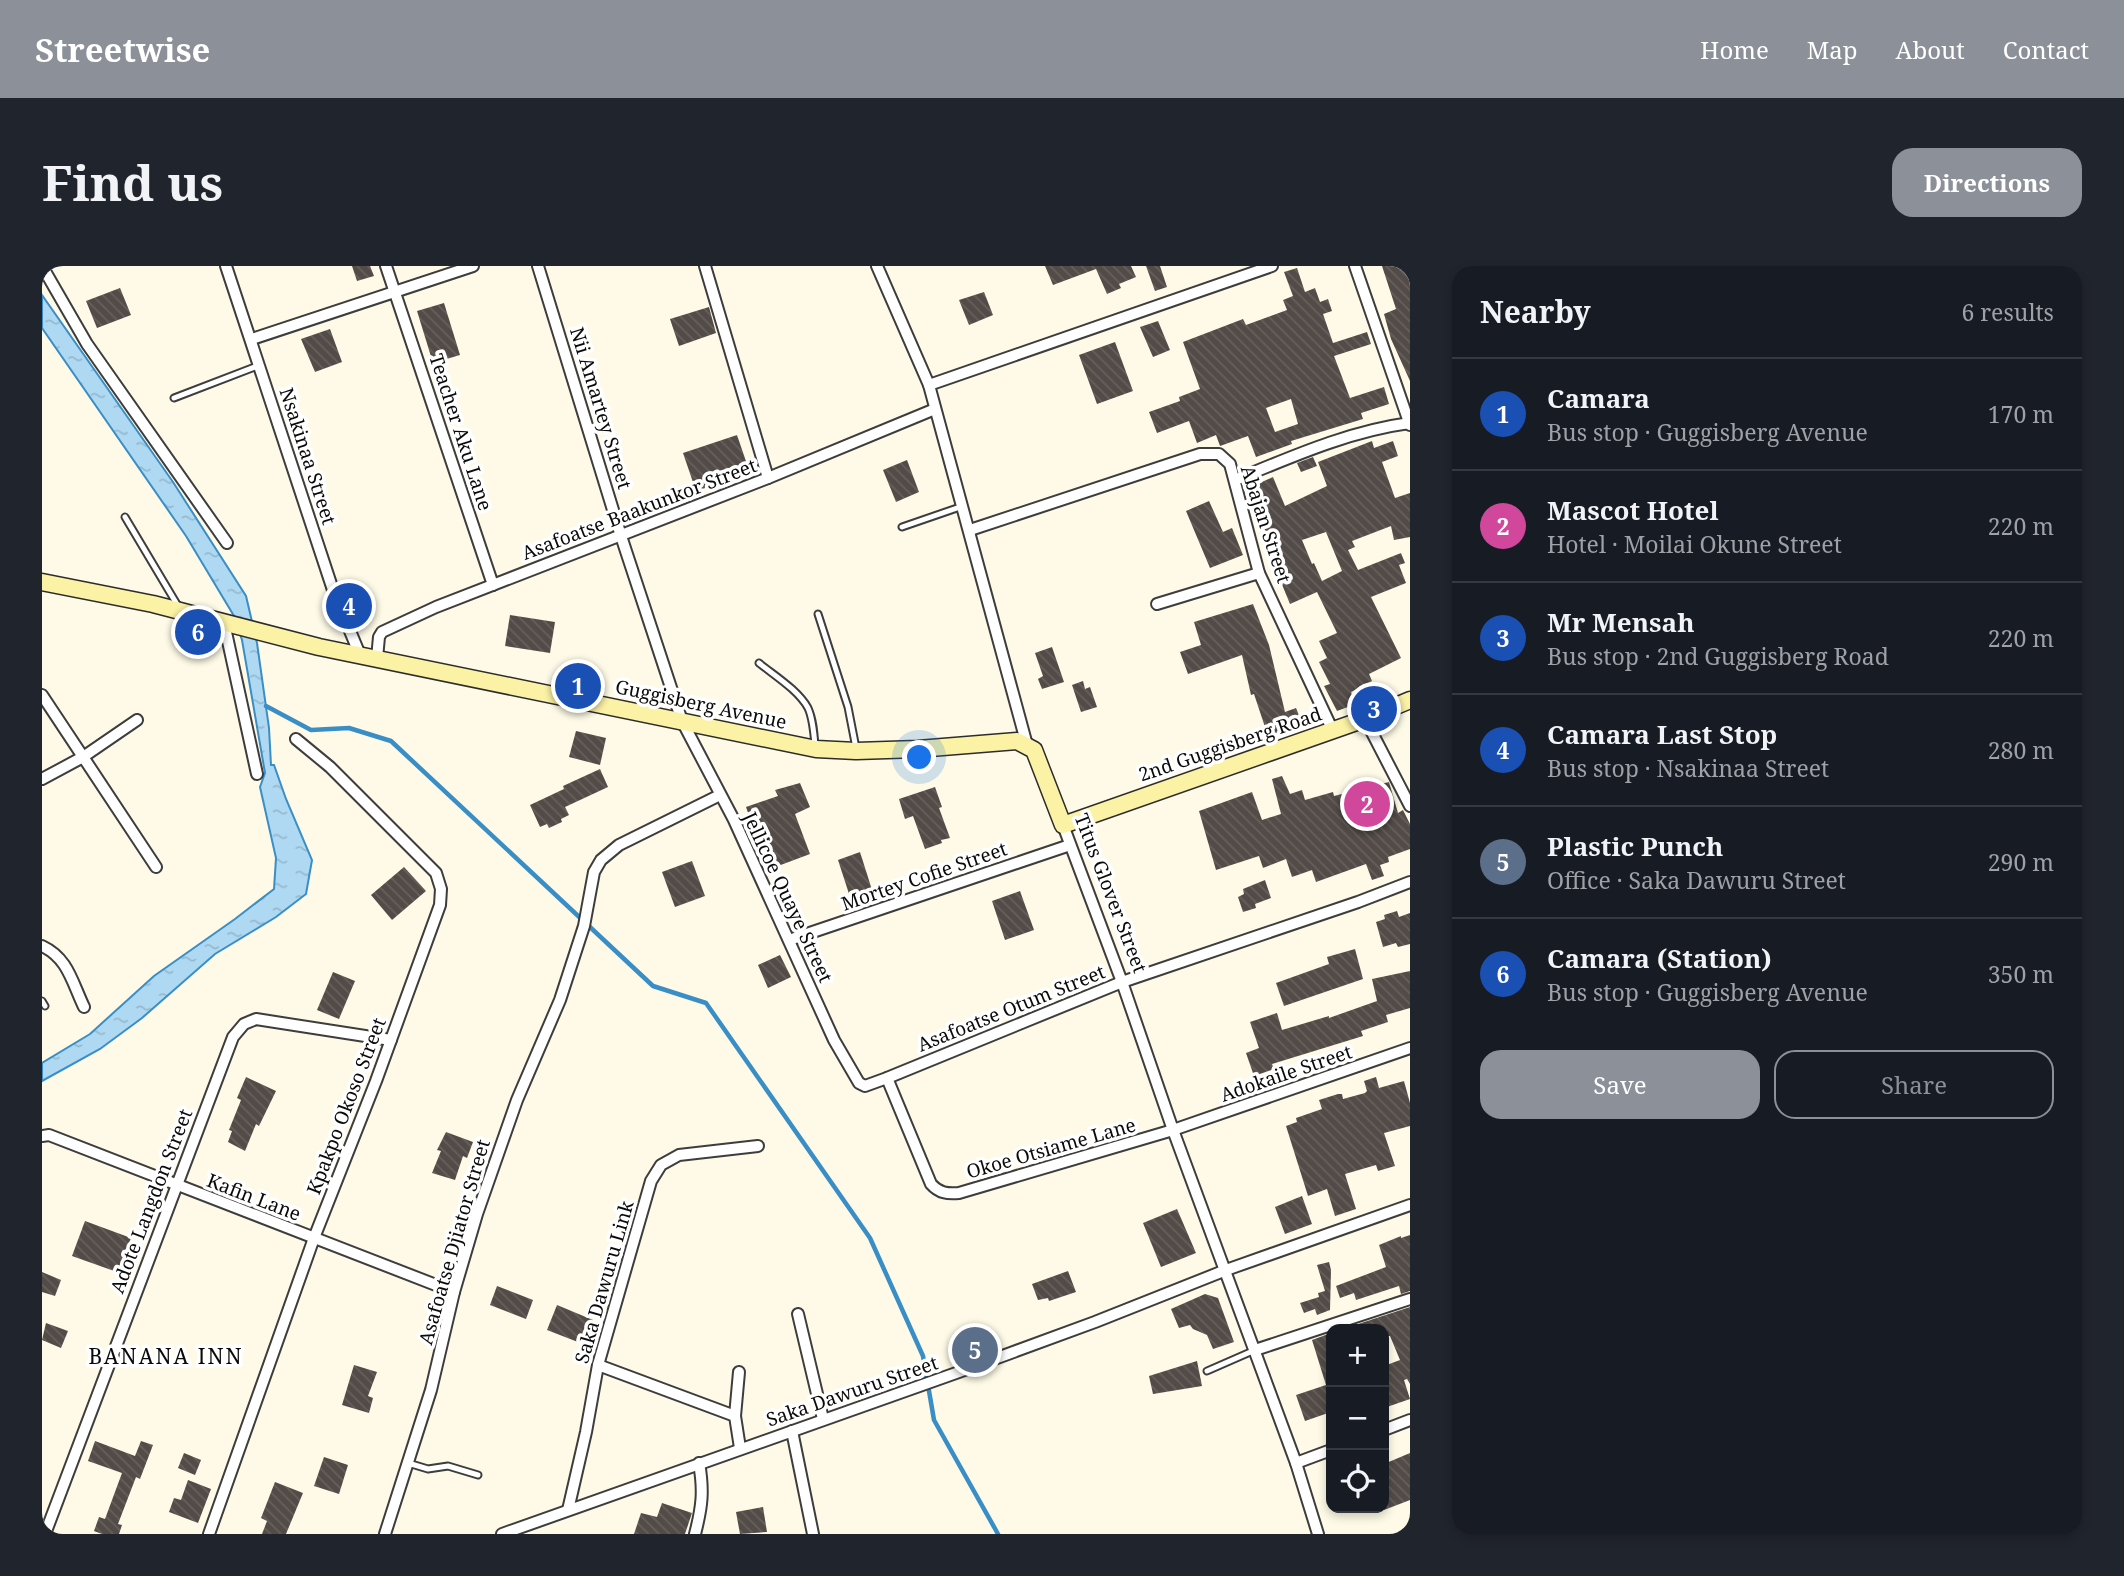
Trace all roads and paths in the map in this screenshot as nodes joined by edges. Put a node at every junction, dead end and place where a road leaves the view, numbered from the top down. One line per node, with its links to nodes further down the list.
1 (42, 266): 24 (street)
2 (226, 266): 11 (street, Nsakinaa Street)
3 (387, 266): 10 (street, Teacher Aku Lane)
4 (473, 266): 10 (street)
5 (538, 266): 23 (street, Nii Amartey Street)
6 (705, 266): 17 (street)
7 (877, 266): 13 (street, Titus Glover Street)
8 (1272, 266): 13 (street)
9 (1355, 266): 16 (street)
10 (396, 291): 11 (street); 27 (street, Teacher Aku Lane)
11 (252, 339): 12 (street, Nsakinaa Street)
12 (260, 365): 14 (lane); 32 (street, Nsakinaa Street)
13 (929, 385): 15 (street, Titus Glover Street)
14 (174, 398)
15 (935, 409): 17 (street, Asafoatse Baakunkor Street); 19 (street, Titus Glover Street)
16 (1410, 424): 18 (street)
17 (768, 478): 23 (street, Asafoatse Baakunkor Street)
18 (1234, 480): 22 (street, Abajan Street); 25 (street, Abajan Street)
19 (963, 506): 21 (lane); 22 (street, Titus Glover Street)
20 (125, 517): 29 (lane)
21 (902, 527)
22 (970, 530): 42 (street, Titus Glover Street)
23 (621, 536): 27 (street, Asafoatse Baakunkor Street); 39 (street, Nii Amartey Street)
24 (228, 543)
25 (1259, 573): 28 (street); 40 (street, Abajan Street)
26 (42, 582): 29 (main road, Guggisberg Avenue)
27 (493, 585): 33 (street, Asafoatse Baakunkor Street)
28 (1157, 604)
29 (181, 611): 31 (main road, Guggisberg Avenue)
30 (818, 614): 44 (lane)
31 (230, 624): 32 (main road, Guggisberg Avenue); 46 (street)
32 (360, 655): 33 (main road, Guggisberg Avenue)
33 (377, 658): 39 (main road, Guggisberg Avenue)
34 (759, 663): 43 (lane)
35 (42, 695): 45 (street)
36 (1410, 700): 37 (main road, 2nd Guggisberg Road)
37 (1365, 719): 40 (main road, 2nd Guggisberg Road); 49 (street)
38 (137, 720): 45 (street)
39 (682, 721): 43 (main road, Guggisberg Avenue); 48 (street, Jellicoe Quaye Street)
40 (1333, 731): 50 (main road, 2nd Guggisberg Road)
41 (296, 739): 58 (street, Kpakpo Okoso Street)
42 (1027, 745): 44 (main road, Guggisberg Avenue); 50 (main road, Titus Glover Street)
43 (816, 749): 44 (main road, Guggisberg Avenue)
44 (856, 751)
45 (83, 757): 47 (street); 52 (street)
46 (257, 774)
47 (42, 779)
48 (720, 795): 54 (street, Jellicoe Quaye Street); 69 (street, Asafoatse Djiator Street)
49 (1410, 806)
50 (1063, 825): 51 (street, Titus Glover Street)
51 (1070, 845): 54 (street, Mortey Cofie Street); 56 (street, Titus Glover Street)
52 (156, 867)
53 (1410, 882): 56 (street, Asafoatse Otum Street)
54 (789, 940): 61 (street, Jellicoe Quaye Street)
55 (42, 946): 57 (street)
56 (1122, 982): 60 (street, Asafoatse Otum Street); 62 (street, Titus Glover Street)
57 (84, 1007)
58 (391, 1040): 65 (street, Adote Langdon Street); 67 (street, Kpakpo Okoso Street)
59 (1410, 1048): 62 (street, Adokaile Street)
60 (887, 1078): 61 (street, Asafoatse Otum Street); 62 (street, Okoe Otsiame Lane)
61 (864, 1086)
62 (1173, 1130): 68 (street, Titus Glover Street)
63 (42, 1136): 65 (street, Kafin Lane)
64 (758, 1146): 73 (street, Saka Dawuru Link)
65 (175, 1186): 67 (street, Kafin Lane); 89 (street, Adote Langdon Street)
66 (1410, 1205): 68 (street, Saka Dawuru Street)
67 (314, 1238): 69 (street, Kafin Lane); 90 (street, Kpakpo Okoso Street)
68 (1226, 1270): 72 (street, Titus Glover Street); 77 (street, Saka Dawuru Street)
69 (454, 1292): 83 (street, Asafoatse Djiator Street)
70 (1410, 1299): 72 (street)
71 (798, 1314): 77 (street)
72 (1255, 1349): 74 (lane); 85 (street, Titus Glover Street)
73 (598, 1365): 76 (street); 87 (street, Saka Dawuru Link)
74 (1207, 1371)
75 (739, 1372): 76 (street)
76 (735, 1416): 81 (street)
77 (823, 1419): 80 (street, Saka Dawuru Street)
78 (1410, 1420): 79 (street)
79 (1389, 1428)
80 (792, 1431): 81 (street, Saka Dawuru Street); 95 (street)
81 (740, 1448): 84 (street, Saka Dawuru Street)
82 (1326, 1452): 85 (street)
83 (408, 1463): 86 (lane); 91 (street, Asafoatse Djiator Street)
84 (699, 1463): 87 (street, Saka Dawuru Street); 94 (street)
85 (1296, 1463): 96 (street, Titus Glover Street)
86 (478, 1475)
87 (568, 1510): 88 (street, Saka Dawuru Street)
88 (539, 1521): 92 (street, Saka Dawuru Street); 93 (street)
89 (44, 1534)
90 (209, 1534)
91 (385, 1534)
92 (502, 1534)
93 (535, 1534)
94 (695, 1534)
95 (813, 1534)
96 (1318, 1534)

